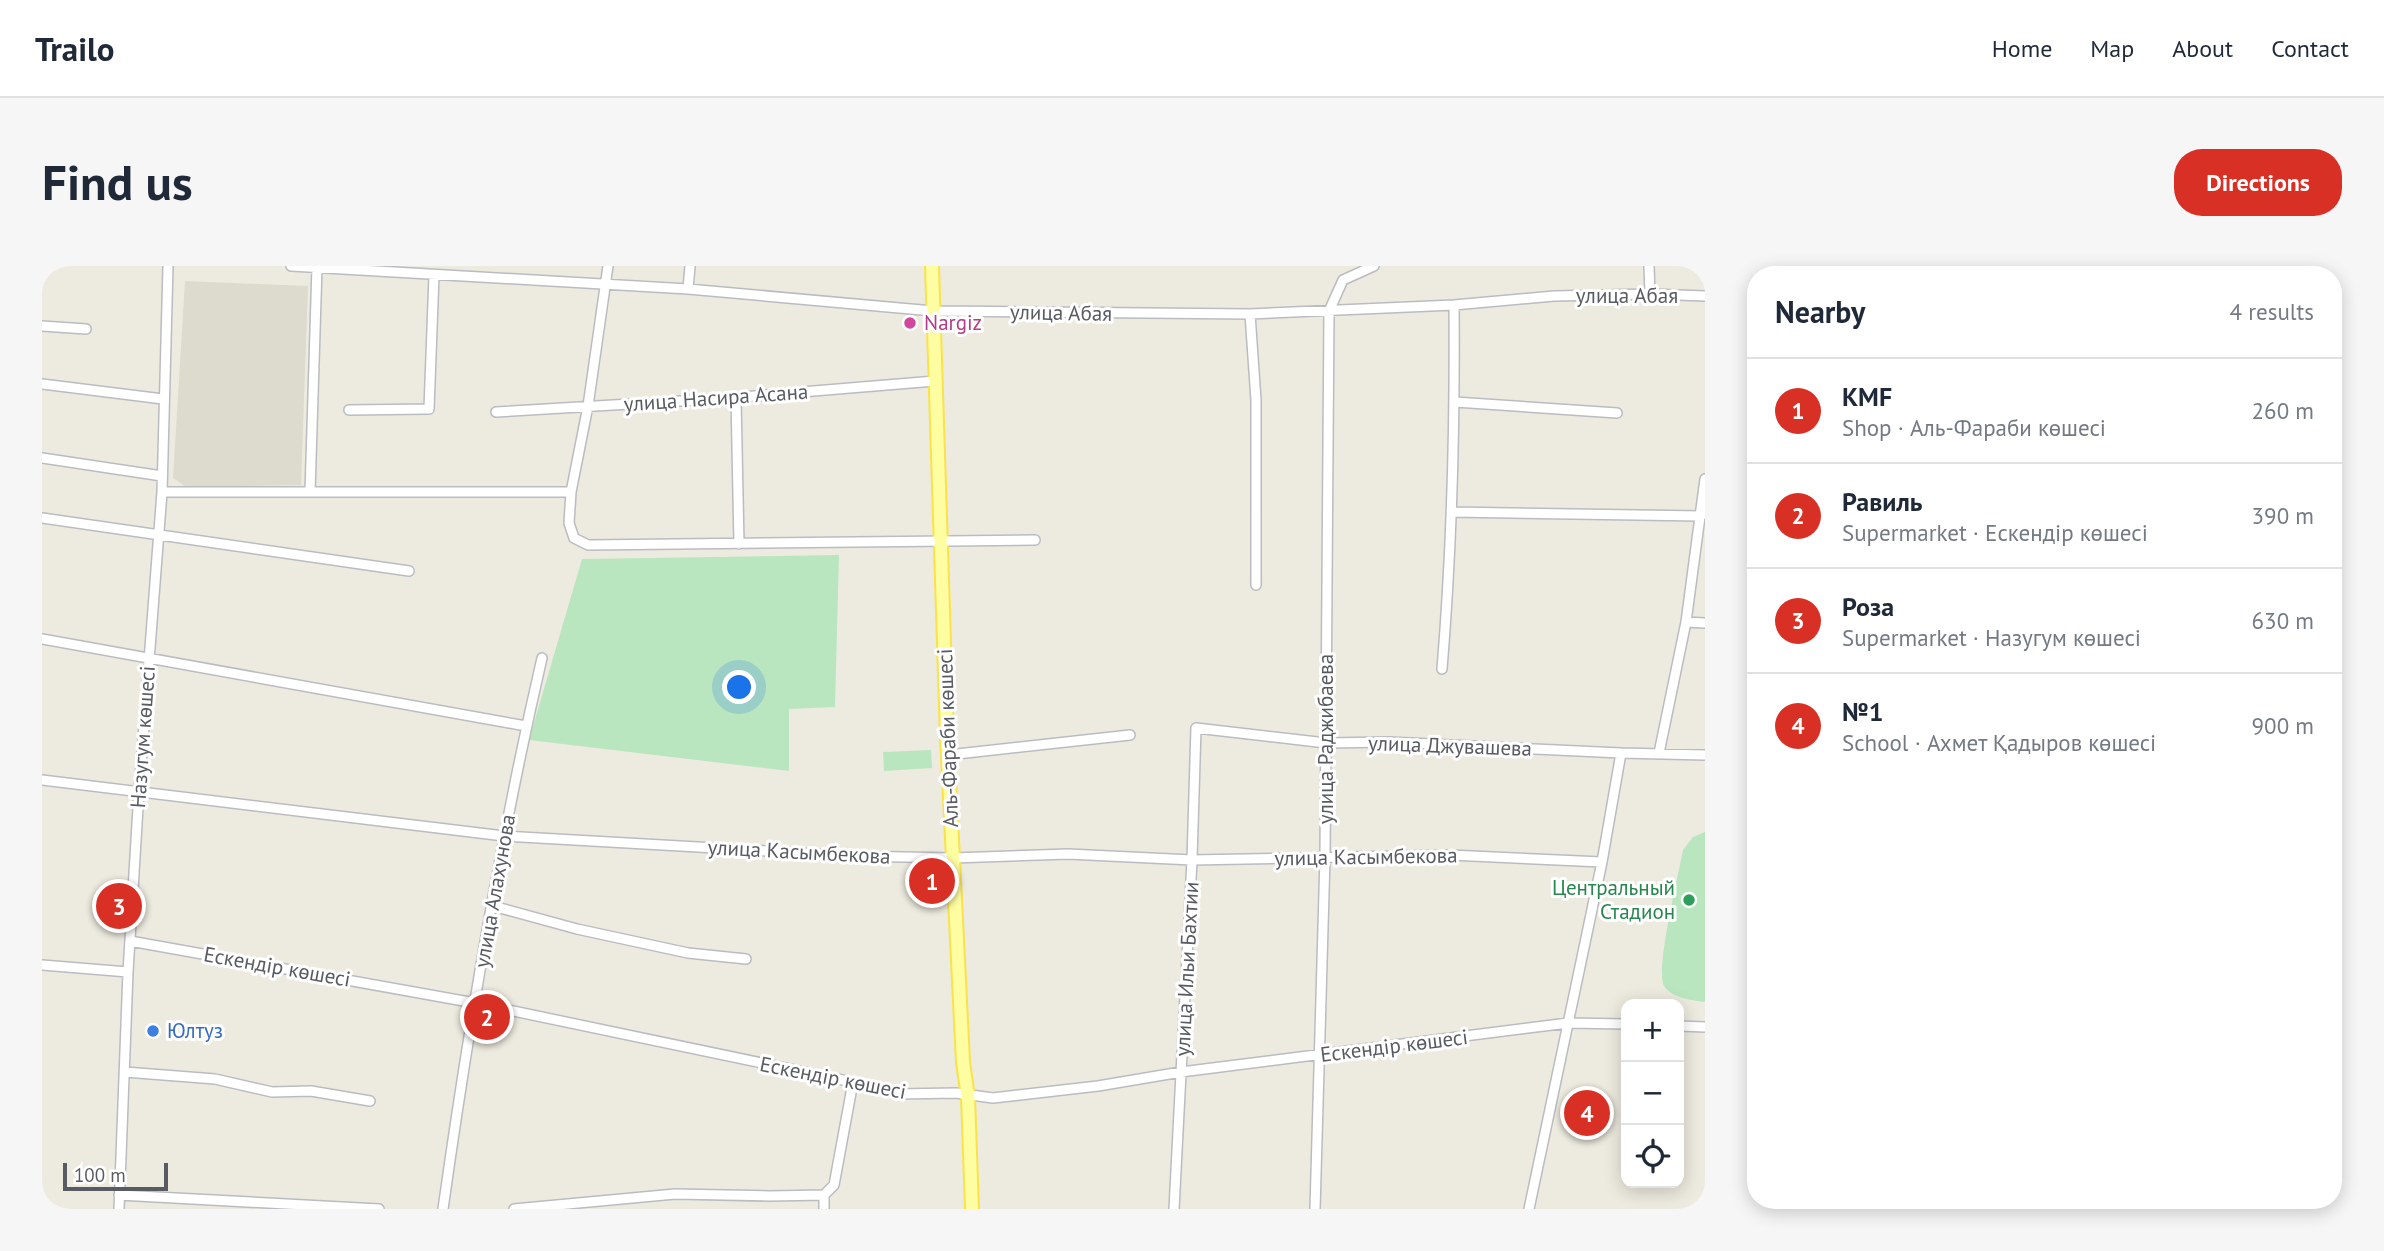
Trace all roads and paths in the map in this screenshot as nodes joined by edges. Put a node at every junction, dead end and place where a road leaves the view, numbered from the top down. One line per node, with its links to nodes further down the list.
1 (168, 266): 24 (street, Назугум көшесі)
2 (291, 266): 8 (street, улица Абая)
3 (608, 266): 11 (street)
4 (690, 266): 12 (street)
5 (932, 266): 16 (main road, Аль-Фараби көшесі)
6 (1374, 266): 17 (street)
7 (1649, 266): 13 (street)
8 (317, 267): 9 (street, улица Абая); 34 (street)
9 (347, 267): 10 (street, улица Абая)
10 (434, 275): 11 (street, улица Абая); 27 (street)
11 (606, 286): 12 (street, улица Абая); 26 (street)
12 (688, 289): 16 (street, улица Абая)
13 (1650, 294): 14 (street, улица Абая); 15 (street, улица Абая)
14 (1705, 296)
15 (1454, 305): 17 (street, улица Абая); 25 (street)
16 (933, 311): 18 (street, улица Абая); 21 (main road, Аль-Фараби көшесі)
17 (1329, 311): 18 (street, улица Абая); 55 (street, улица Раджибаева)
18 (1250, 314): 45 (street)
19 (42, 326): 20 (street)
20 (86, 329)
21 (935, 381): 23 (street, улица Насира Асана); 42 (main road, Аль-Фараби көшесі)
22 (42, 384): 24 (street)
23 (736, 398): 26 (street, улица Насира Асана); 43 (street)
24 (163, 399): 31 (street, Назугум көшесі)
25 (1455, 402): 29 (street); 37 (street)
26 (587, 406): 28 (street, улица Насира Асана); 35 (street)
27 (349, 410)
28 (496, 412)
29 (1617, 413)
30 (42, 458): 31 (street)
31 (162, 475): 33 (street, Назугум көшесі)
32 (1705, 478): 36 (street)
33 (162, 492): 34 (street); 40 (street, Назугум көшесі)
34 (310, 492): 35 (street)
35 (571, 492): 43 (street)
36 (1704, 503): 38 (street)
37 (1451, 512): 38 (street); 51 (street)
38 (1701, 516): 46 (street)
39 (42, 517): 40 (street)
40 (158, 533): 44 (street); 50 (street, Назугум көшесі)
41 (1035, 540): 42 (street)
42 (941, 543): 43 (street); 58 (main road, Аль-Фараби көшесі)
43 (739, 544)
44 (409, 571)
45 (1256, 585)
46 (1686, 622): 47 (street); 57 (street)
47 (1705, 623)
48 (42, 639): 50 (street)
49 (541, 658): 52 (street, улица Алахунова)
50 (148, 659): 52 (street); 61 (street, Назугум көшесі)
51 (1442, 669)
52 (526, 726): 62 (street, улица Алахунова)
53 (1196, 728): 55 (street, улица Джувашева); 65 (street, улица Ильи Бахтии)
54 (1130, 735): 58 (street)
55 (1325, 743): 56 (street, улица Джувашева); 63 (street, улица Раджибаева)
56 (1621, 753): 57 (street, улица Джувашева); 66 (street)
57 (1660, 753): 59 (street, улица Джувашева)
58 (948, 755): 64 (main road, Аль-Фараби көшесі)
59 (1705, 755)
60 (42, 780): 61 (street, улица Касымбекова)
61 (139, 791): 62 (street, улица Касымбекова); 68 (street, Назугум көшесі)
62 (504, 836): 64 (street, улица Касымбекова); 67 (street, улица Алахунова)
63 (1325, 857): 65 (street, улица Касымбекова); 66 (street, улица Касымбекова); 77 (street, улица Раджибаева)
64 (953, 858): 65 (street, улица Касымбекова); 81 (main road, Аль-Фараби көшесі)
65 (1192, 860): 79 (street, улица Ильи Бахтии)
66 (1602, 862): 73 (street)
67 (493, 906): 69 (street); 72 (street, улица Алахунова)
68 (130, 940): 71 (street, Назугум көшесі); 72 (street, Ескендір көшесі)
69 (746, 958)
70 (42, 965): 71 (street)
71 (128, 972): 78 (street, Назугум көшесі)
72 (475, 1003): 80 (street, Ескендір көшесі); 87 (street, улица Алахунова)
73 (1568, 1023): 74 (street, Ескендір көшесі); 77 (street, Ескендір көшесі); 93 (street)
74 (1621, 1024)
75 (1684, 1026): 76 (street)
76 (1705, 1027)
77 (1320, 1056): 79 (street, Ескендір көшесі); 92 (street, улица Раджибаева)
78 (125, 1072): 82 (street); 83 (street, Назугум көшесі)
79 (1181, 1072): 81 (street, Ескендір көшесі); 91 (street, улица Ильи Бахтии)
80 (853, 1082): 81 (street, Ескендір көшесі); 84 (street)
81 (968, 1097): 90 (main road, Аль-Фараби көшесі)
82 (370, 1101)
83 (119, 1195): 85 (street, Назугум көшесі); 86 (street)
84 (824, 1195): 88 (street); 89 (street)
85 (119, 1209)
86 (379, 1209)
87 (443, 1209)
88 (514, 1209)
89 (824, 1209)
90 (971, 1209)
91 (1174, 1209)
92 (1315, 1209)
93 (1529, 1209)

